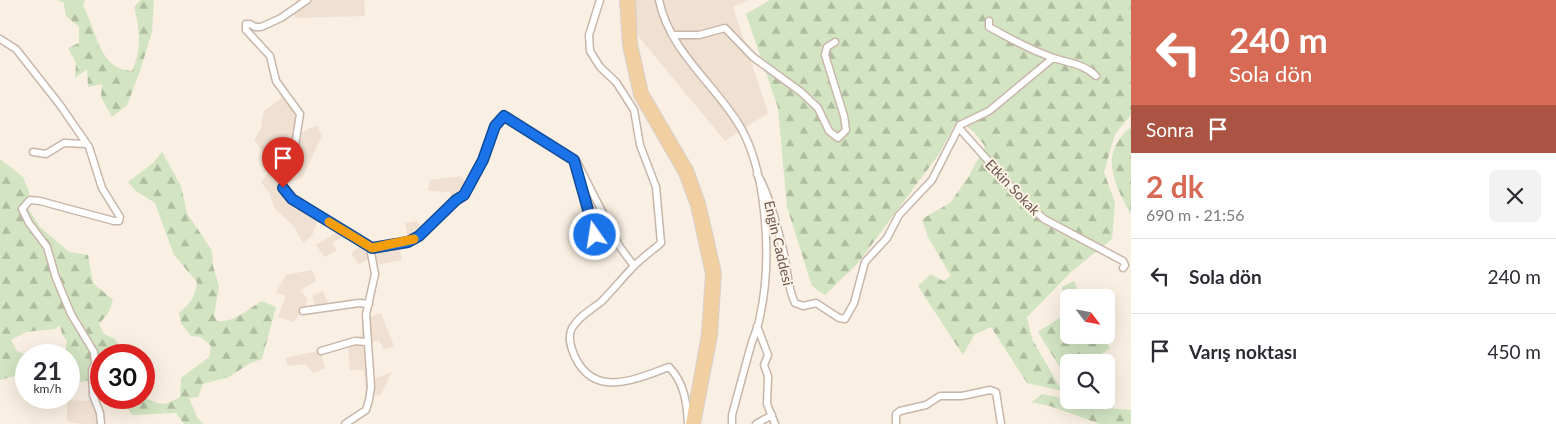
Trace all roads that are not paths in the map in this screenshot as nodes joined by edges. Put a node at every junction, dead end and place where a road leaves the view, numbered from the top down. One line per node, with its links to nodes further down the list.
1 (307, 0): 18 (street)
2 (600, 0): 19 (street)
3 (624, 0): 30 (main road)
4 (630, 0): 31 (main road)
5 (659, 0): 7 (street)
6 (989, 21): 10 (street)
7 (672, 35): 9 (street); 16 (street)
8 (1, 40): 13 (street)
9 (835, 42)
10 (1053, 58): 11 (street); 12 (street, Engin Caddesi)
11 (1096, 76)
12 (959, 128): 16 (street, Engin Caddesi); 20 (street, Etkin Sokak)
13 (87, 144): 14 (street); 28 (street)
14 (33, 152)
15 (574, 160): 17 (street); 18 (street); 19 (street)
16 (757, 174): 23 (street)
17 (574, 233)
18 (372, 248): 21 (street)
19 (634, 266): 30 (street)
20 (1123, 268)
21 (369, 304): 22 (street); 24 (street)
22 (303, 312)
23 (757, 326): 26 (street); 27 (street)
24 (366, 342): 25 (street); 29 (street)
25 (321, 351)
26 (732, 415): 32 (street); 33 (street)
27 (772, 415): 34 (street); 35 (street)
28 (101, 424)
29 (345, 424)
30 (689, 424)
31 (696, 424)
32 (732, 424)
33 (736, 424)
34 (756, 424)
35 (775, 424)
36 (896, 424): 37 (street)
37 (1001, 424)

